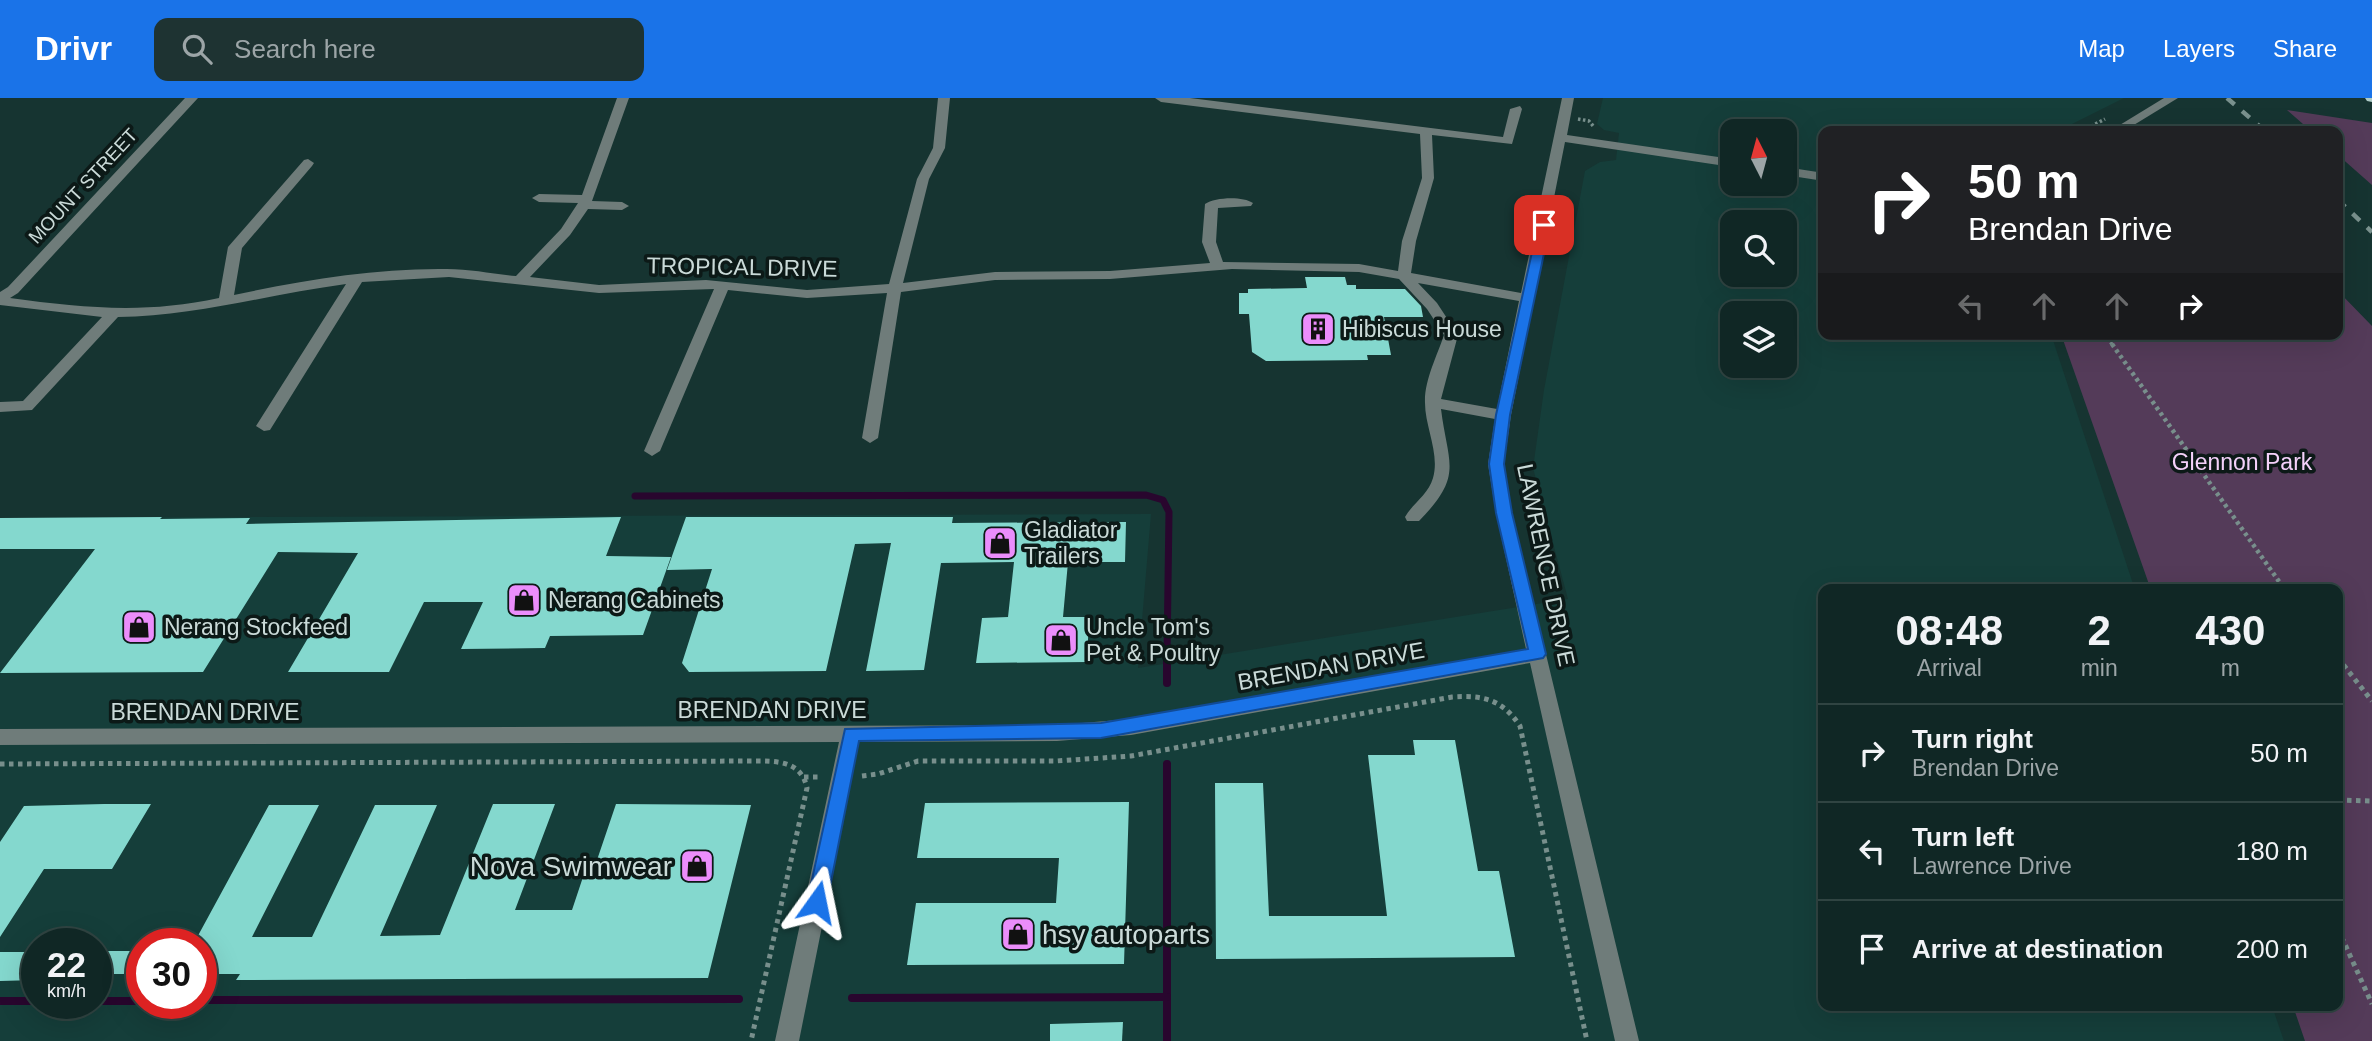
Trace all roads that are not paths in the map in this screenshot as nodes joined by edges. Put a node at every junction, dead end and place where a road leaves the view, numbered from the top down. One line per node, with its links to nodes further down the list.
1 (192, 98): 26 (street, MOUNT STREET)
2 (622, 98): 16 (street)
3 (944, 98): 24 (street)
4 (1161, 98): 9 (street)
5 (1568, 98): 10 (street, LAWRENCE DRIVE)
6 (2172, 98): 8 (street)
7 (1516, 109): 9 (street)
8 (2124, 126)
9 (1426, 131): 20 (street)
10 (1561, 138): 11 (street); 25 (street, LAWRENCE DRIVE)
11 (1720, 161)
12 (308, 163): 27 (street)
13 (1797, 173): 14 (street)
14 (1818, 176)
15 (539, 198): 16 (street)
16 (585, 202): 18 (street); 22 (street)
17 (1246, 203): 19 (street)
18 (622, 206)
19 (1218, 267): 20 (street, TROPICAL DRIVE); 24 (street, TROPICAL DRIVE)
20 (1404, 276): 25 (street, TROPICAL DRIVE); 29 (street)
21 (357, 278): 22 (street, TROPICAL DRIVE); 27 (street, TROPICAL DRIVE); 32 (street)
22 (521, 279): 23 (street, TROPICAL DRIVE)
23 (723, 285): 24 (street, TROPICAL DRIVE); 34 (street)
24 (895, 288): 33 (street)
25 (1527, 298): 31 (street, LAWRENCE DRIVE)
26 (0, 300): 28 (street, TROPICAL DRIVE)
27 (226, 300): 28 (street, TROPICAL DRIVE)
28 (114, 313): 30 (street)
29 (1432, 402): 31 (street); 35 (street)
30 (0, 407)
31 (1503, 415): 36 (street, LAWRENCE DRIVE)
32 (264, 426)
33 (870, 438)
34 (652, 451)
35 (1413, 517)
36 (1537, 654): 37 (street, BRENDAN DRIVE); 40 (street, LAWRENCE DRIVE)
37 (851, 734): 38 (street, BRENDAN DRIVE); 39 (street)
38 (0, 737)
39 (788, 1041)
40 (1627, 1041)

